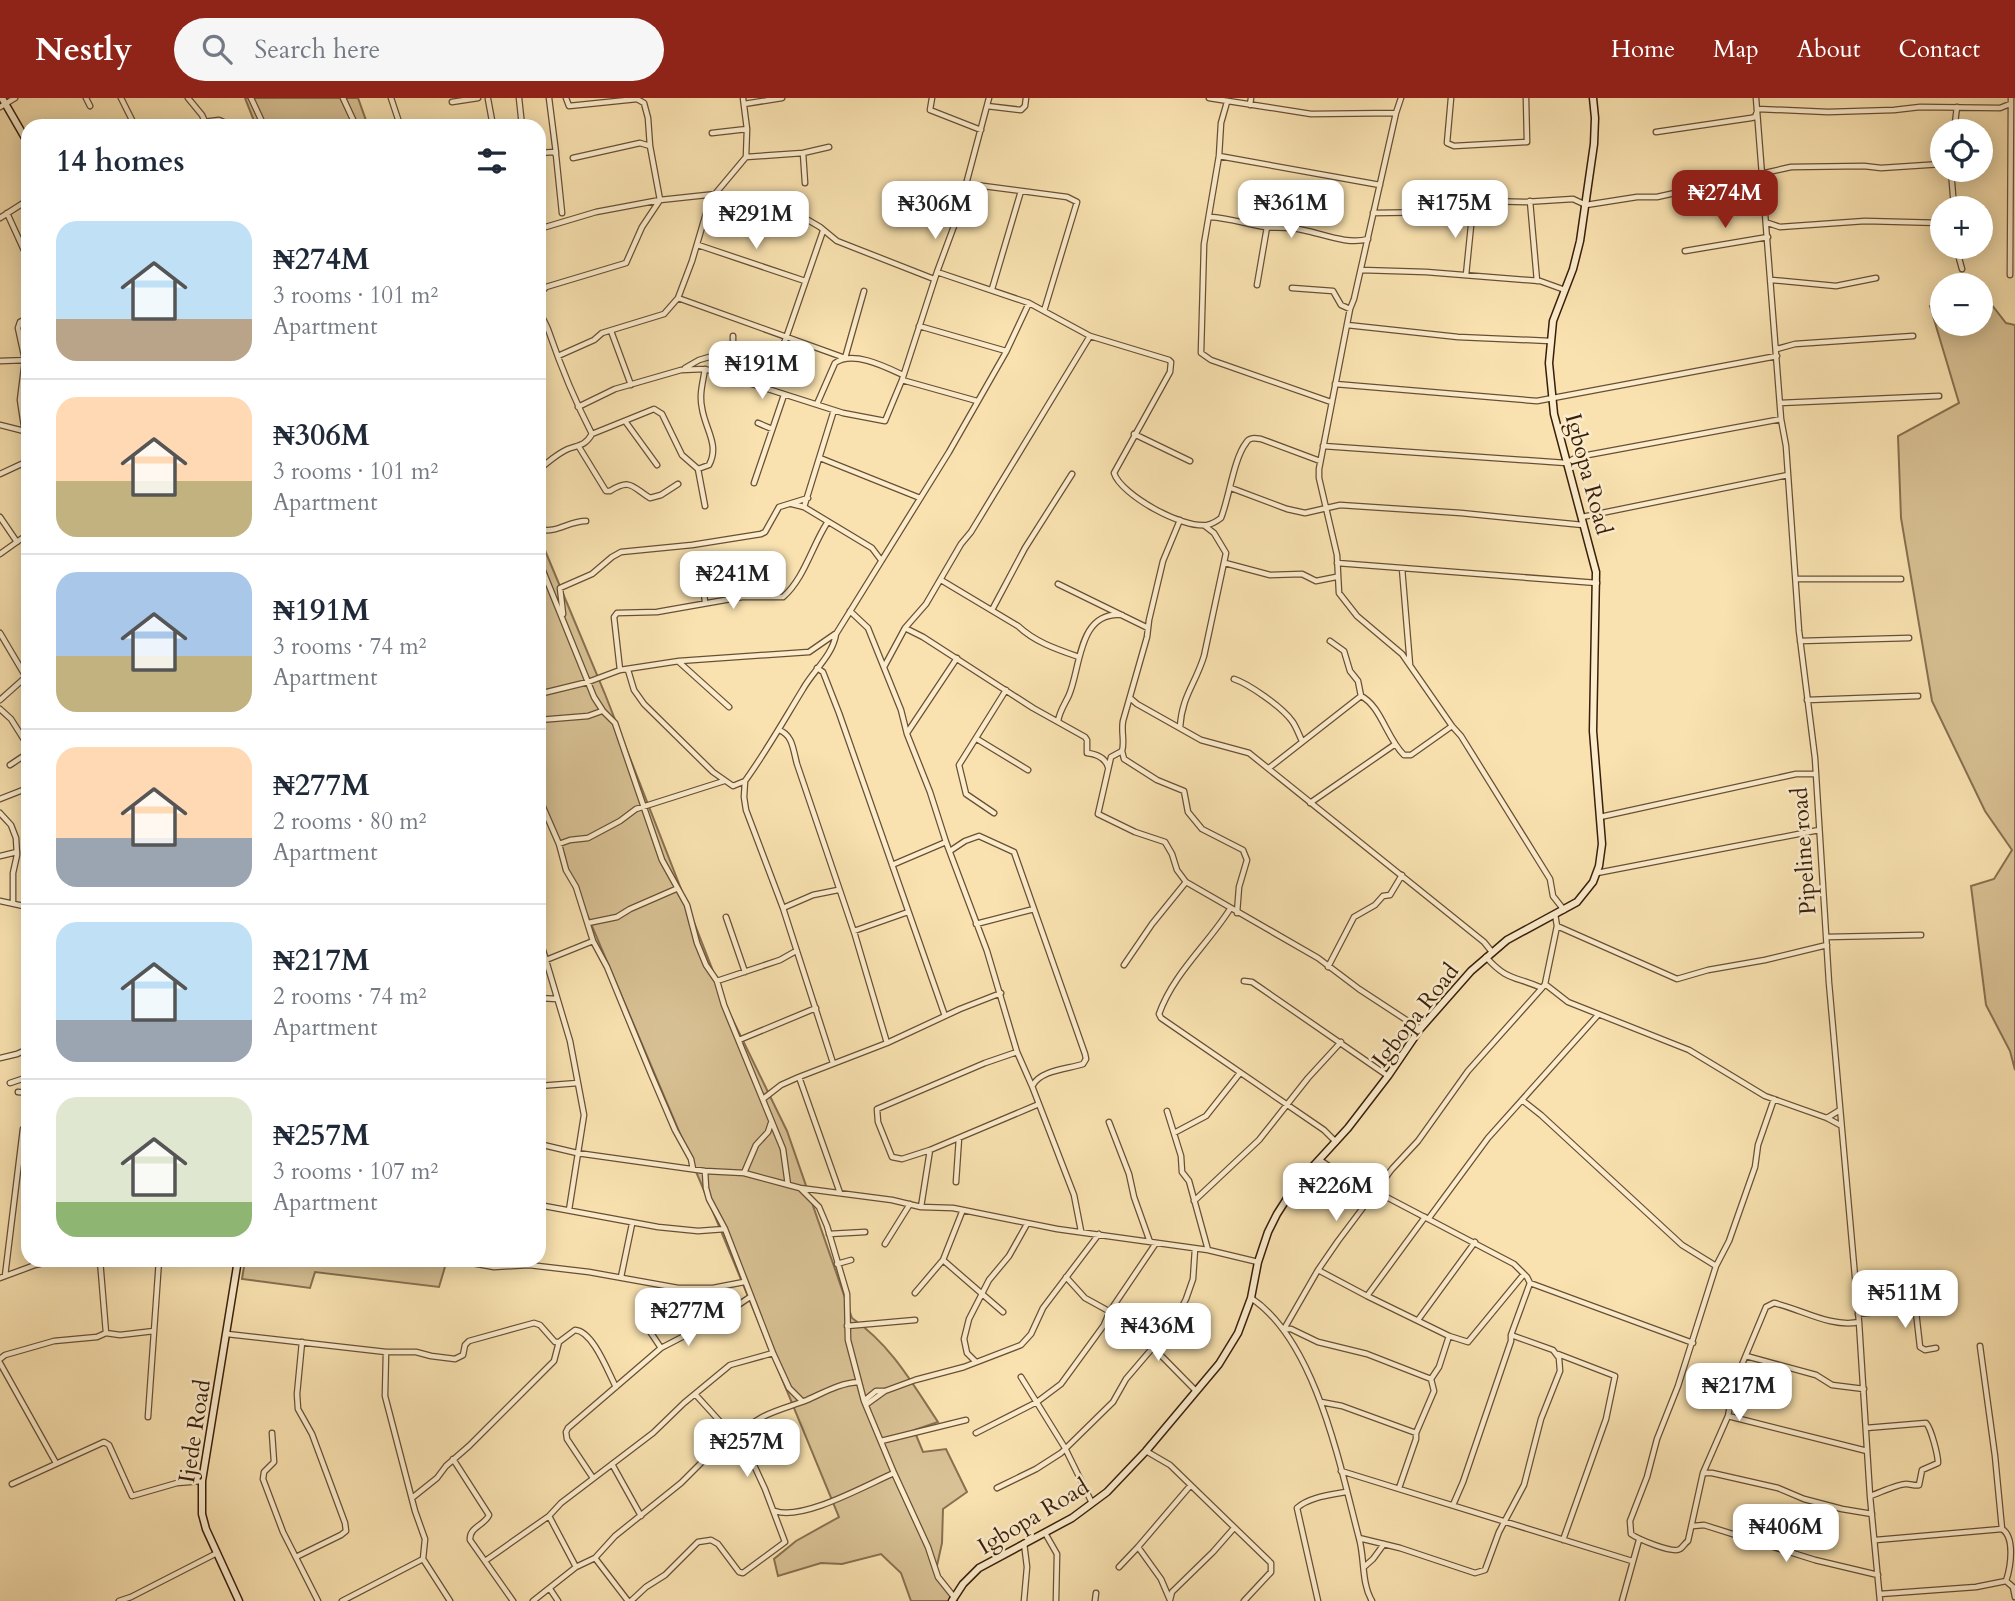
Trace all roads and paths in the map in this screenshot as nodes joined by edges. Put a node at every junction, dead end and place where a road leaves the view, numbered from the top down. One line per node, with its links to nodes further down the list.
1 (15, 98): 28 (street)
2 (86, 98): 29 (street)
3 (121, 98): 35 (street)
4 (188, 98): 36 (street)
5 (251, 98): 37 (street)
6 (343, 98): 38 (street)
7 (391, 98): 39 (street)
8 (478, 98): 26 (street)
9 (488, 98): 40 (street)
10 (519, 98): 41 (street)
11 (550, 98): 52 (street)
12 (566, 98): 48 (street)
13 (782, 98): 24 (street)
14 (932, 98): 44 (street)
15 (989, 98): 30 (street)
16 (1026, 98): 30 (street)
17 (1209, 98): 27 (street)
18 (1251, 98): 31 (street)
19 (1401, 98): 34 (street)
20 (1451, 98): 21 (street)
21 (1526, 98)
22 (1593, 98): 67 (street, Igbopa Road)
23 (1756, 98): 33 (street, Pipeline road)
24 (744, 101): 43 (street)
25 (2010, 101): 32 (street); 58 (street)
26 (452, 102)
27 (1227, 102): 31 (street); 53 (street)
28 (3, 103): 45 (street)
29 (90, 106)
30 (987, 106): 44 (street)
31 (1250, 106): 34 (street)
32 (1956, 107): 33 (street); 42 (street)
33 (1758, 109): 46 (street); 57 (street, Pipeline road)
34 (1396, 113): 61 (street)
35 (132, 119)
36 (203, 119)
37 (261, 119)
38 (353, 119)
39 (398, 119)
40 (490, 119)
41 (521, 119)
42 (1955, 119)
43 (747, 129): 47 (street); 54 (street)
44 (981, 130): 60 (street)
45 (21, 132)
46 (1656, 132)
47 (712, 133)
48 (650, 146): 55 (street); 64 (street)
49 (830, 147): 51 (street)
50 (546, 152): 52 (street)
51 (803, 153): 54 (street); 59 (street)
52 (556, 155): 71 (street)
53 (1219, 156): 61 (street); 72 (street)
54 (746, 157): 63 (street)
55 (573, 158)
56 (1930, 165): 57 (street)
57 (1763, 172): 67 (street); 74 (street, Pipeline road)
58 (2012, 175): 89 (street)
59 (805, 183)
60 (968, 184): 62 (street); 87 (street)
61 (1380, 185): 70 (street)
62 (1021, 191): 98 (street); 104 (street)
63 (716, 194): 64 (street); 78 (street); 82 (street)
64 (660, 200): 76 (street); 96 (street)
65 (1530, 201): 67 (street); 68 (street); 94 (street)
66 (21, 204): 69 (street)
67 (1586, 205): 99 (street, Igbopa Road)
68 (1473, 206): 70 (street); 88 (street)
69 (7, 213): 73 (street); 81 (street)
70 (1374, 213): 80 (street)
71 (562, 214)
72 (1210, 217): 77 (street); 133 (street)
73 (0, 218)
74 (1767, 222): 75 (street); 79 (street, Pipeline road)
75 (1930, 223)
76 (546, 227)
77 (1267, 227): 80 (street); 95 (street)
78 (823, 231): 91 (street); 93 (street)
79 (1768, 237): 83 (street); 92 (street, Pipeline road)
80 (1368, 239): 86 (street)
81 (21, 243)
82 (698, 244): 93 (street); 101 (street)
83 (1685, 251)
84 (1959, 259): 85 (street)
85 (1962, 269)
86 (1361, 270): 88 (street); 103 (street)
87 (937, 272): 91 (street); 98 (street)
88 (1466, 275): 94 (street)
89 (2010, 275)
90 (1875, 278): 92 (street)
91 (934, 279): 108 (street)
92 (1772, 280): 116 (street, Pipeline road)
93 (806, 281): 113 (street)
94 (1537, 281): 99 (street)
95 (1257, 285)
96 (546, 287)
97 (1292, 288): 103 (street)
98 (992, 289): 102 (street)
99 (1565, 290): 115 (street, Igbopa Road)
100 (864, 291): 120 (street)
101 (678, 298): 109 (street); 113 (street)
102 (1029, 303): 104 (street); 117 (street)
103 (1350, 309): 106 (street)
104 (1044, 310): 110 (street)
105 (21, 321): 114 (street)
106 (1347, 325): 115 (street); 126 (street)
107 (546, 326): 118 (street)
108 (919, 326): 117 (street); 125 (street)
109 (611, 331): 118 (street); 127 (street)
110 (1090, 335): 145 (street); 190 (street)
111 (733, 336): 124 (street)
112 (1913, 337): 116 (street)
113 (786, 338): 120 (street); 128 (street)
114 (21, 340)
115 (1550, 341): 131 (street, Igbopa Road)
116 (1777, 349): 119 (street, Pipeline road)
117 (1006, 352): 132 (street)
118 (558, 356): 136 (street)
119 (1778, 356): 131 (street); 134 (street, Pipeline road)
120 (845, 358): 125 (street); 135 (street)
121 (0, 360): 122 (street)
122 (21, 360)
123 (705, 369): 124 (street); 128 (street); 157 (street)
124 (681, 370): 127 (street)
125 (903, 378): 132 (street); 137 (street)
126 (1335, 384): 131 (street); 133 (street)
127 (631, 385): 136 (street)
128 (765, 389): 129 (street)
129 (784, 395): 135 (street); 142 (street)
130 (1939, 396): 134 (street)
131 (1551, 399): 154 (street, Igbopa Road)
132 (977, 401): 165 (street)
133 (1331, 402): 147 (street)
134 (1780, 403): 138 (street, Pipeline road)
135 (817, 404): 137 (street)
136 (578, 407): 144 (street)
137 (834, 410): 149 (street)
138 (1781, 419): 154 (street); 160 (street, Pipeline road)
139 (625, 421): 144 (street); 156 (street); 157 (street)
140 (758, 423): 142 (street)
141 (0, 425): 143 (street)
142 (772, 429): 161 (street)
143 (21, 430)
144 (592, 434): 146 (street)
145 (1134, 434): 151 (street); 172 (street)
146 (587, 442): 148 (street); 150 (street)
147 (1323, 446): 152 (street); 154 (street)
148 (579, 447): 150 (street); 153 (street)
149 (820, 458): 164 (street); 165 (street)
150 (587, 459): 162 (street)
151 (1190, 461)
152 (1320, 461): 163 (street); 169 (street)
153 (546, 462)
154 (1566, 463): 171 (street, Igbopa Road)
155 (21, 464): 158 (street)
156 (657, 465)
157 (698, 469): 167 (street)
158 (0, 474)
159 (1072, 474): 196 (street)
160 (1788, 475): 171 (street); 188 (street, Pipeline road)
161 (754, 483)
162 (678, 484)
163 (1231, 488): 169 (street); 175 (street)
164 (807, 498): 166 (street); 168 (street)
165 (920, 498): 181 (street)
166 (792, 503): 168 (street); 194 (street)
167 (705, 506)
168 (803, 506): 174 (street)
169 (1326, 508): 176 (street); 183 (street)
170 (0, 517): 179 (street)
171 (1582, 517): 176 (street, Igbopa Road)
172 (1180, 520): 175 (street); 201 (street)
173 (586, 521): 177 (street)
174 (827, 523): 181 (street); 195 (street)
175 (1204, 526): 182 (street)
176 (1584, 526): 191 (street, Igbopa Road)
177 (546, 530)
178 (21, 539): 179 (street)
179 (17, 542): 180 (street)
180 (0, 554)
181 (881, 561): 197 (street)
182 (1225, 563): 186 (street); 232 (street)
183 (1337, 563): 184 (street); 186 (street)
184 (1402, 568): 191 (street); 210 (street)
185 (702, 571): 195 (street)
186 (1336, 577): 210 (street)
187 (546, 579): 192 (street)
188 (1796, 579): 189 (street); 206 (street, Pipeline road)
189 (1900, 579)
190 (941, 580): 196 (street); 200 (street)
191 (1597, 583): 255 (street, Igbopa Road)
192 (549, 584): 194 (street); 199 (street)
193 (1058, 584): 198 (street)
194 (560, 588): 199 (street)
195 (705, 603): 214 (street)
196 (992, 610): 207 (street)
197 (850, 611): 203 (street); 212 (street)
198 (1122, 615): 201 (street); 207 (street)
199 (563, 619): 218 (street)
200 (905, 628): 208 (street); 212 (street)
201 (1148, 628): 223 (street)
202 (0, 633): 211 (street)
203 (836, 634): 209 (street); 213 (street)
204 (1909, 638): 206 (street)
205 (1330, 641): 221 (street)
206 (1800, 641): 225 (street, Pipeline road)
207 (1079, 657): 230 (street)
208 (957, 658): 219 (street); 234 (street)
209 (679, 661): 215 (street); 226 (street)
210 (1410, 665): 231 (street)
211 (21, 666)
212 (884, 667): 234 (street)
213 (817, 668): 233 (street); 262 (street)
214 (620, 670): 215 (street); 218 (street)
215 (628, 670): 246 (street)
216 (1234, 679): 237 (street)
217 (21, 681): 224 (street)
218 (588, 682): 220 (street); 228 (street)
219 (1006, 690): 230 (street); 236 (street)
220 (546, 692)
221 (1361, 696): 237 (street); 238 (street)
222 (1918, 696): 225 (street)
223 (1130, 697): 232 (street); 239 (street)
224 (0, 700)
225 (1807, 700): 245 (street, Pipeline road)
226 (729, 707)
227 (0, 709): 235 (street)
228 (598, 709): 229 (street); 251 (street)
229 (546, 719)
230 (1058, 721): 244 (street)
231 (1452, 726): 238 (street); 274 (street)
232 (1180, 727): 242 (street)
233 (779, 730): 247 (street); 267 (street)
234 (907, 734): 257 (street)
235 (21, 735)
236 (977, 739): 243 (street); 253 (street)
237 (1302, 741): 242 (street)
238 (1394, 745): 250 (street)
239 (1122, 751): 244 (street); 276 (street)
240 (21, 758): 241 (street)
241 (10, 765)
242 (1269, 768): 250 (street)
243 (1028, 770)
244 (1108, 771): 265 (street)
245 (1814, 774): 255 (street); 256 (street, Pipeline road)
246 (724, 781): 247 (street); 251 (street)
247 (746, 781): 271 (street)
248 (21, 791): 249 (street)
249 (0, 799)
250 (1310, 803): 264 (street)
251 (645, 807): 258 (street); 266 (street)
252 (0, 813): 260 (street)
253 (994, 813)
254 (546, 816): 258 (street)
255 (1599, 817): 263 (street, Igbopa Road)
256 (1819, 830): 263 (street); 284 (street, Pipeline road)
257 (946, 842): 259 (street); 262 (street)
258 (559, 844): 279 (street)
259 (950, 850): 272 (street); 280 (street)
260 (17, 852): 261 (street); 269 (street)
261 (0, 856)
262 (892, 865): 275 (street)
263 (1596, 873): 274 (street, Igbopa Road)
264 (1402, 875): 288 (street); 291 (street)
265 (1186, 882): 273 (street); 290 (street)
266 (676, 889): 279 (street); 293 (street)
267 (838, 890): 271 (street); 282 (street)
268 (0, 901): 269 (street)
269 (13, 903): 270 (street)
270 (21, 905)
271 (783, 908): 287 (street)
272 (1034, 909): 280 (street); 317 (street)
273 (1230, 909): 276 (street); 310 (street)
274 (1564, 910): 277 (street, Igbopa Road)
275 (908, 912): 282 (street); 301 (street)
276 (1237, 913): 291 (street)
277 (1555, 914): 281 (street); 288 (street, Igbopa Road)
278 (726, 917): 292 (street)
279 (588, 923): 285 (street)
280 (976, 924): 296 (street)
281 (1557, 926): 286 (street); 295 (street)
282 (854, 931): 305 (street)
283 (1921, 935): 284 (street)
284 (1827, 937): 286 (street, Pipeline road)
285 (593, 941): 289 (street); 339 (street)
286 (1826, 945): 325 (street, Pipeline road)
287 (796, 951): 292 (street); 299 (street)
288 (1489, 954): 295 (street); 302 (street, Igbopa Road)
289 (546, 960): 298 (street)
290 (1124, 965)
291 (1328, 967): 302 (street)
292 (745, 972): 293 (street)
293 (717, 981): 303 (street)
294 (1244, 981): 304 (street)
295 (1544, 986): 300 (street); 345 (street)
296 (1001, 993): 301 (street); 307 (street)
297 (546, 999): 298 (street)
298 (558, 999): 315 (street)
299 (816, 1008): 303 (street); 309 (street)
300 (1598, 1015): 321 (street); 322 (street)
301 (945, 1016): 305 (street)
302 (1420, 1029): 311 (street, Igbopa Road)
303 (739, 1040): 320 (street)
304 (1341, 1042): 311 (street); 324 (street)
305 (887, 1043): 309 (street)
306 (21, 1052): 308 (street)
307 (1017, 1052): 317 (street); 336 (street)
308 (0, 1058)
309 (833, 1063): 312 (street)
310 (1240, 1073): 324 (street); 331 (street)
311 (1388, 1076): 333 (street, Igbopa Road)
312 (799, 1077): 320 (street); 346 (street)
313 (21, 1079): 314 (street)
314 (10, 1083)
315 (578, 1083): 316 (street); 337 (street)
316 (546, 1085)
317 (1032, 1086): 323 (street)
318 (18, 1091): 319 (street)
319 (21, 1092)
320 (763, 1099): 328 (street)
321 (1774, 1099): 327 (street); 370 (street)
322 (1521, 1100): 353 (street); 370 (street)
323 (1040, 1104): 332 (street); 357 (street)
324 (1288, 1106): 333 (street); 347 (street)
325 (1840, 1110): 327 (street); 330 (street, Pipeline road)
326 (1167, 1111): 331 (street)
327 (1828, 1118): 330 (street)
328 (771, 1121): 341 (street); 343 (street)
329 (1108, 1122): 361 (street)
330 (1841, 1126): 390 (street, Pipeline road)
331 (1174, 1133): 347 (street)
332 (959, 1138): 336 (street); 342 (street)
333 (1336, 1142): 338 (street, Igbopa Road)
334 (21, 1144): 379 (street)
335 (546, 1146): 337 (street)
336 (930, 1150): 350 (street)
337 (577, 1153): 339 (street); 351 (street)
338 (1320, 1160): 345 (street); 368 (street, Igbopa Road)
339 (693, 1169): 340 (street)
340 (705, 1171): 341 (street); 356 (street)
341 (744, 1173): 343 (street)
342 (956, 1182)
343 (788, 1185): 344 (street)
344 (800, 1188): 346 (street); 359 (street)
345 (1376, 1192): 353 (street); 376 (street)
346 (840, 1193): 348 (street)
347 (1195, 1201): 365 (street)
348 (910, 1204): 350 (street); 363 (street)
349 (546, 1206): 351 (street)
350 (921, 1207): 352 (street)
351 (569, 1210): 354 (street)
352 (962, 1212): 355 (street); 367 (street)
353 (1427, 1217): 362 (street); 385 (street)
354 (632, 1224): 356 (street); 378 (street)
355 (1027, 1224): 357 (street); 384 (street)
356 (724, 1229): 381 (street)
357 (1081, 1231): 360 (street)
358 (865, 1232): 359 (street)
359 (829, 1234): 369 (street)
360 (1099, 1234): 361 (street); 380 (street)
361 (1153, 1242): 364 (street); 388 (street)
362 (1475, 1242): 377 (street); 393 (street)
363 (886, 1244)
364 (1195, 1249): 365 (street); 408 (street)
365 (1208, 1250): 368 (street)
366 (851, 1260): 369 (street)
367 (943, 1260): 383 (street); 384 (street)
368 (1258, 1262): 387 (street, Igbopa Road)
369 (837, 1264): 395 (street)
370 (1716, 1266): 404 (street)
371 (35, 1267): 379 (street)
372 (101, 1267): 398 (street)
373 (159, 1267): 397 (street)
374 (238, 1267): 399 (street, Ijede Road)
375 (546, 1267): 378 (street)
376 (1318, 1270): 385 (street); 396 (street)
377 (1524, 1274): 382 (street); 401 (street)
378 (621, 1276): 381 (street)
379 (3, 1277)
380 (1066, 1277): 388 (street); 414 (street)
381 (744, 1282): 386 (street)
382 (1530, 1283): 400 (street); 404 (street)
383 (915, 1293)
384 (982, 1295): 389 (street); 414 (street)
385 (1367, 1296): 393 (street)
386 (750, 1297): 406 (street); 410 (street)
387 (1251, 1298): 396 (street); 423 (street, Igbopa Road)
388 (1110, 1311): 408 (street); 427 (street)
389 (1003, 1312)
390 (1858, 1314): 394 (street, Pipeline road); 407 (street)
391 (639, 1315): 406 (street)
392 (915, 1320): 395 (street)
393 (1418, 1320): 401 (street)
394 (1859, 1322): 412 (street); 420 (street, Pipeline road)
395 (847, 1326): 417 (street)
396 (1284, 1329): 416 (street); 428 (street)
397 (155, 1331): 398 (street); 430 (street)
398 (106, 1333): 413 (street)
399 (227, 1334): 402 (street); 448 (street, Ijede Road)
400 (1511, 1335): 411 (street); 457 (street)
401 (1449, 1336): 416 (street)
402 (302, 1342): 409 (street); 475 (street)
403 (559, 1342): 409 (street); 418 (street); 441 (street)
404 (1693, 1343): 469 (street)
405 (1980, 1346): 465 (street)
406 (661, 1348): 418 (street)
407 (1936, 1348)
408 (1154, 1349): 423 (street); 438 (street)
409 (386, 1352): 455 (street)
410 (773, 1353): 424 (street); 425 (street)
411 (1558, 1354): 462 (street); 468 (street)
412 (1746, 1356): 420 (street); 429 (street)
413 (0, 1361): 442 (street)
414 (976, 1362): 422 (street)
415 (1021, 1377): 427 (street)
416 (1431, 1379): 435 (street)
417 (859, 1382): 419 (street); 425 (street)
418 (616, 1387): 447 (street)
419 (861, 1389): 421 (street); 426 (street)
420 (1864, 1389): 432 (street, Pipeline road)
421 (876, 1391): 422 (street); 426 (street)
422 (885, 1391): 426 (street)
423 (1196, 1392): 439 (street, Igbopa Road)
424 (695, 1394): 436 (street); 443 (street)
425 (803, 1402): 436 (street)
426 (865, 1402): 437 (street)
427 (1037, 1402): 434 (street); 438 (street)
428 (1321, 1402): 435 (street); 445 (street)
429 (1728, 1416): 440 (street); 446 (street)
430 (148, 1418)
431 (965, 1420): 437 (street)
432 (1866, 1428): 440 (street, Pipeline road); 454 (street)
433 (272, 1433): 475 (street)
434 (976, 1433)
435 (1416, 1433): 452 (street)
436 (737, 1437): 458 (street); 461 (street)
437 (881, 1441): 444 (street)
438 (1065, 1448): 451 (street); 456 (street)
439 (1146, 1451): 450 (street); 456 (street, Igbopa Road)
440 (1867, 1451): 454 (street, Pipeline road)
441 (453, 1460): 455 (street); 478 (street)
442 (56, 1463): 448 (street); 449 (street)
443 (612, 1464): 447 (street); 461 (street)
444 (894, 1473): 458 (street); 489 (street)
445 (1343, 1473): 452 (street); 453 (street)
446 (1703, 1473): 459 (street); 463 (street)
447 (593, 1478): 460 (street)
448 (202, 1481): 474 (street, Ijede Road)
449 (12, 1484)
450 (1190, 1486): 464 (street); 473 (street)
451 (997, 1488)
452 (1399, 1488): 457 (street)
453 (1346, 1492): 467 (street); 504 (street)
454 (1870, 1496): 459 (street, Pipeline road)
455 (412, 1498): 477 (street)
456 (1092, 1503): 466 (street, Igbopa Road)
457 (1453, 1505): 462 (street)
458 (774, 1511): 499 (street)
459 (1872, 1514): 470 (street, Pipeline road)
460 (549, 1516): 478 (street); 480 (street)
461 (641, 1516): 476 (street)
462 (1506, 1523): 468 (street); 472 (street)
463 (1693, 1526): 469 (street); 483 (street)
464 (1234, 1528): 490 (street); 503 (street)
465 (2002, 1528): 470 (street); 484 (street)
466 (1045, 1532): 471 (street, Igbopa Road); 501 (street)
467 (1359, 1538): 472 (street); 482 (street)
468 (1563, 1540): 479 (street)
469 (1639, 1540): 479 (street)
470 (1876, 1540): 483 (street, Pipeline road)
471 (1024, 1543): 489 (street, Igbopa Road); 500 (street)
472 (1384, 1544): 482 (street)
473 (1138, 1547): 481 (street); 490 (street)
474 (215, 1553): 491 (street); 492 (street, Ijede Road)
475 (296, 1557): 493 (street)
476 (595, 1558): 480 (street); 499 (street)
477 (423, 1559): 494 (street); 495 (street)
478 (485, 1561): 496 (street)
479 (1632, 1561): 506 (street)
480 (576, 1567): 485 (street)
481 (1119, 1567)
482 (1364, 1567): 505 (street)
483 (1878, 1574): 487 (street, Pipeline road)
484 (2007, 1581): 487 (street); 488 (street)
485 (550, 1589): 497 (street); 498 (street)
486 (1096, 1593): 502 (street)
487 (1880, 1594): 507 (street, Pipeline road)
488 (2015, 1597)
489 (953, 1599)
490 (1170, 1600)
491 (119, 1601)
492 (239, 1601)
493 (318, 1601)
494 (342, 1601)
495 (450, 1601)
496 (513, 1601)
497 (533, 1601)
498 (558, 1601)
499 (630, 1601)
500 (1024, 1601)
501 (1056, 1601)
502 (1095, 1601)
503 (1244, 1601)
504 (1318, 1601)
505 (1372, 1601)
506 (1622, 1601)
507 (1880, 1601)

